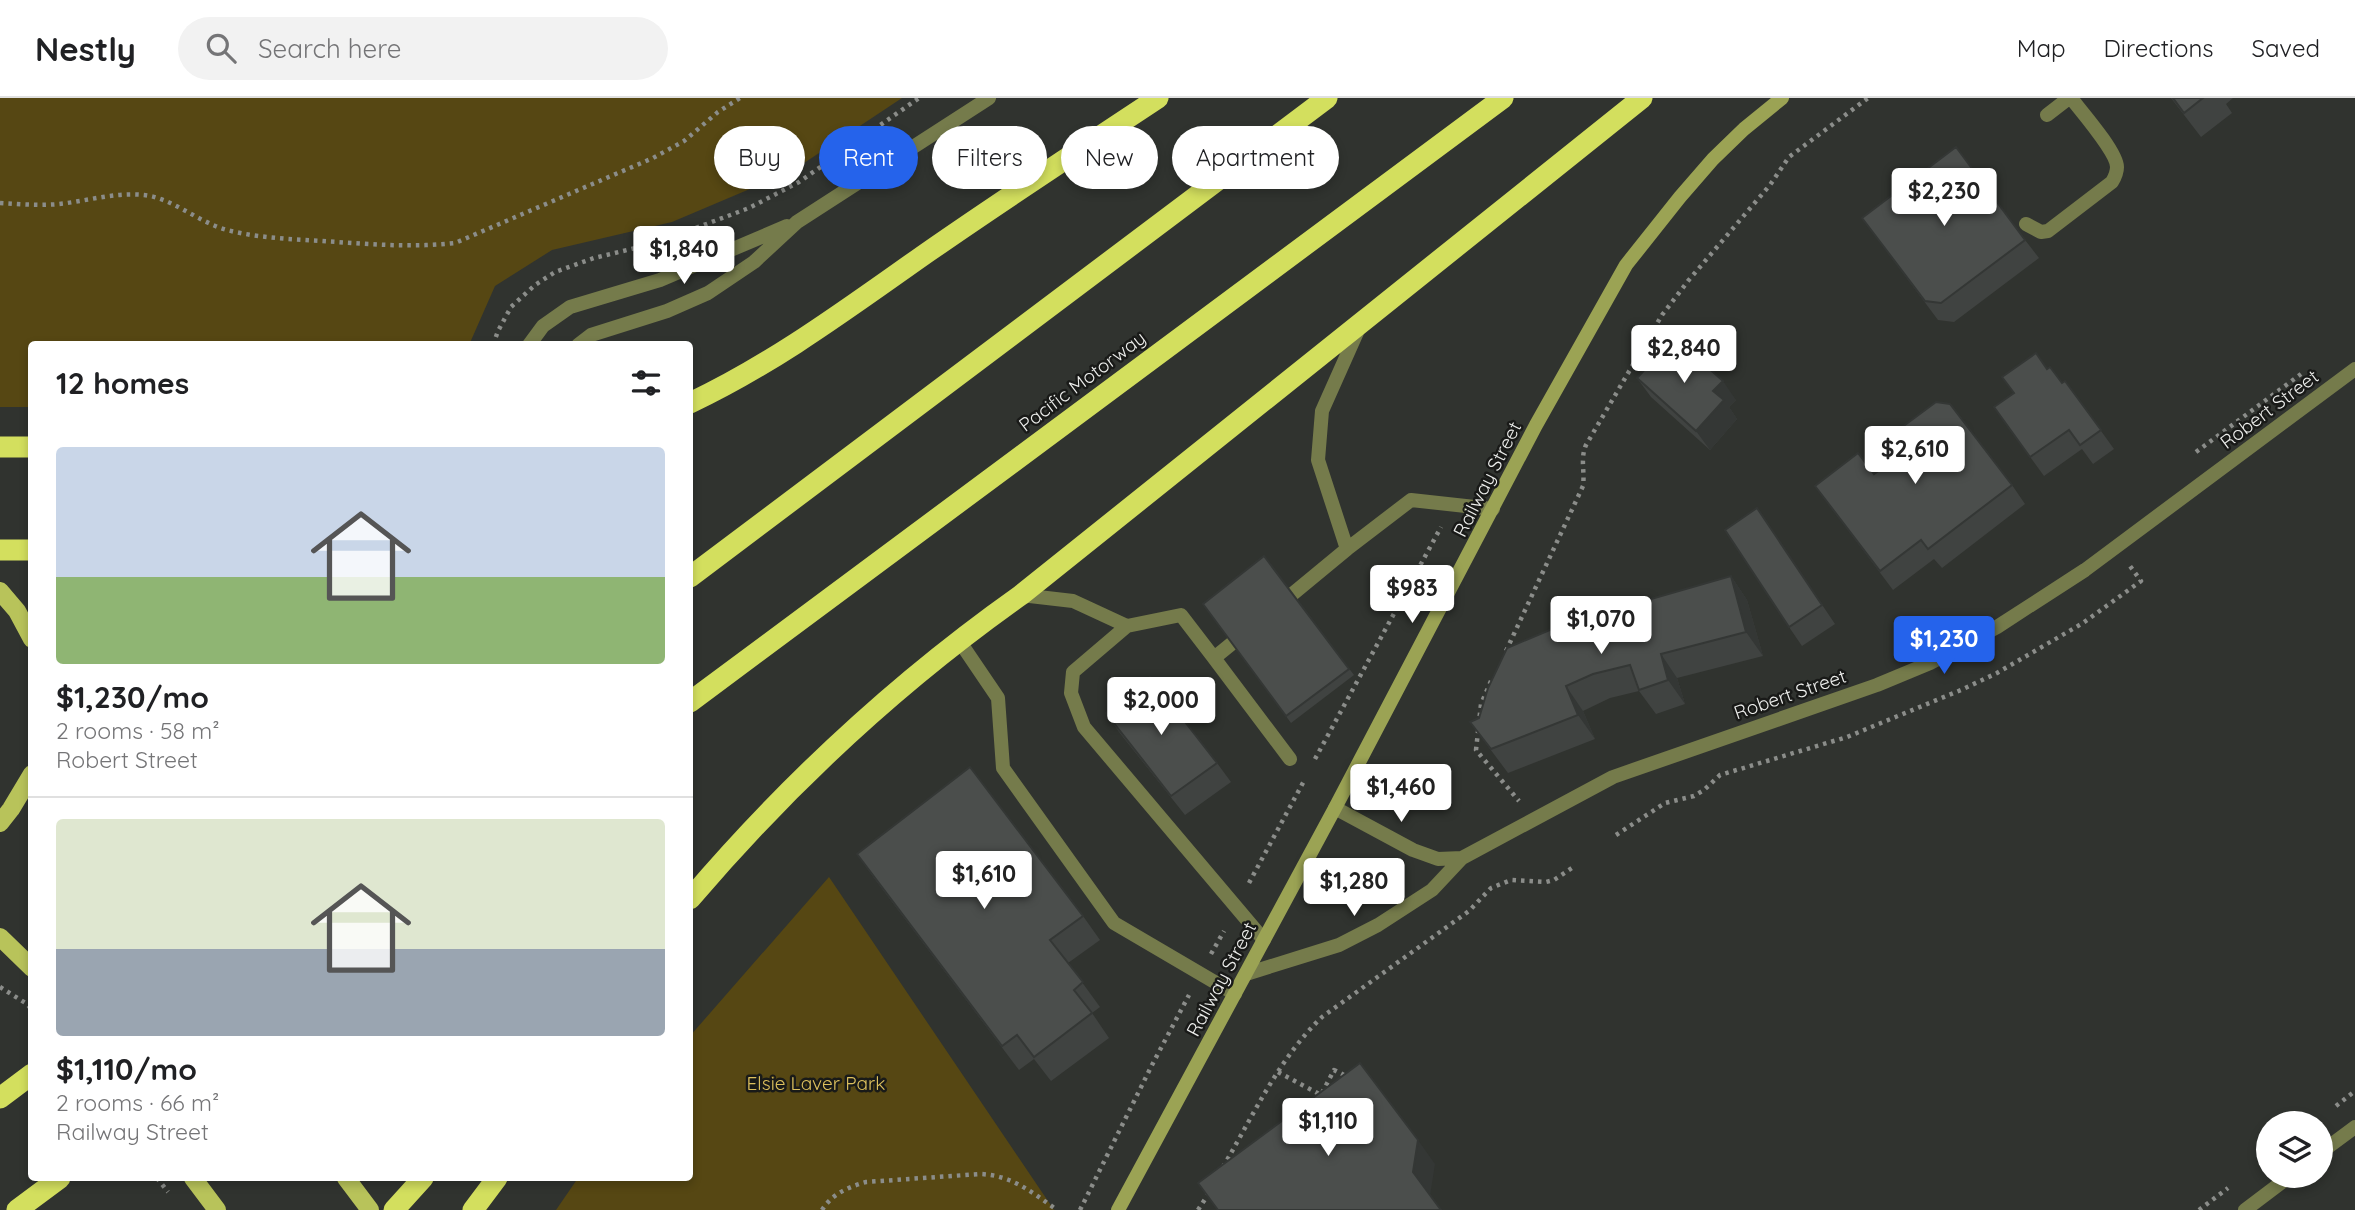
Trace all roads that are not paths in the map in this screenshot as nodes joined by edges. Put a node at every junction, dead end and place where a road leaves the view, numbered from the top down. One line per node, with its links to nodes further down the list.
1 (989, 98): 9 (street)
2 (1158, 98): 15 (highway)
3 (1327, 98): 22 (highway)
4 (1503, 98): 29 (highway, Pacific Motorway)
5 (1642, 98): 11 (highway)
6 (1782, 98): 18 (main road, Railway Street)
7 (2070, 98): 8 (street); 10 (street)
8 (2048, 115)
9 (797, 222): 12 (street); 13 (street)
10 (2026, 224)
11 (1362, 321): 19 (street); 24 (highway)
12 (532, 341)
13 (583, 341)
14 (2355, 369): 34 (street, Robert Street)
15 (693, 401)
16 (0, 447): 17 (highway)
17 (28, 447)
18 (1493, 509): 19 (street); 32 (main road, Railway Street)
19 (1347, 549): 28 (street)
20 (0, 550): 21 (highway)
21 (28, 550)
22 (693, 575)
23 (0, 591): 26 (main road)
24 (1021, 594): 25 (street); 27 (highway)
25 (1127, 626): 28 (street); 37 (street)
26 (28, 632)
27 (958, 639): 35 (highway); 40 (street)
28 (1214, 658): 30 (street)
29 (693, 700)
30 (1290, 759)
31 (28, 781): 33 (main road)
32 (1335, 808): 34 (street); 37 (main road, Railway Street)
33 (0, 823)
34 (1462, 858): 39 (street, Robert Street)
35 (693, 896)
36 (0, 937): 38 (main road)
37 (1264, 940): 39 (main road, Railway Street)
38 (28, 964)
39 (1246, 974): 40 (main road, Railway Street)
40 (1235, 994): 56 (main road, Railway Street)
41 (28, 1077): 42 (highway)
42 (0, 1098)
43 (2355, 1128): 44 (street)
44 (2333, 1144)
45 (56, 1181): 51 (highway)
46 (195, 1181): 52 (main road)
47 (348, 1181): 53 (main road)
48 (420, 1181): 54 (highway)
49 (495, 1181): 55 (highway)
50 (2274, 1188): 57 (street)
51 (16, 1210)
52 (217, 1210)
53 (370, 1210)
54 (394, 1210)
55 (473, 1210)
56 (1118, 1210)
57 (2245, 1210)

